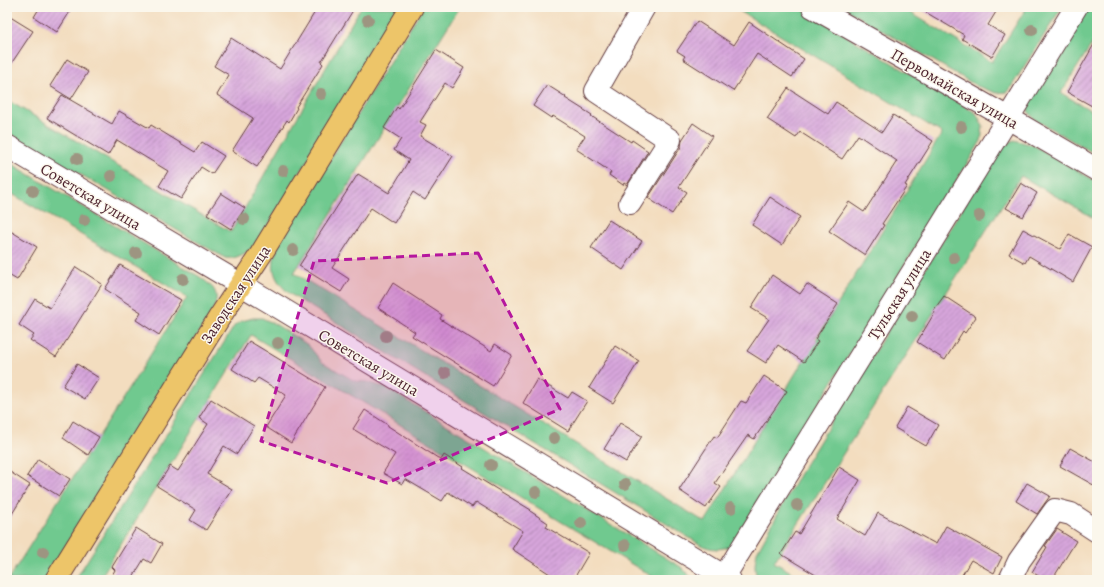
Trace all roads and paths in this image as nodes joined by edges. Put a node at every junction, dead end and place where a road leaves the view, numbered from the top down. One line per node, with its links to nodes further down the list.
1 (412, 7): 9 (main road, Заводская улица)
2 (644, 7): 8 (street)
3 (813, 7): 5 (street, Первомайская улица)
4 (1076, 7): 5 (street, Тульская улица)
5 (1008, 118): 7 (street, Первомайская улица); 11 (street, Тульская улица)
6 (7, 146): 9 (street, Советская улица)
7 (1097, 170)
8 (630, 203)
9 (241, 285): 11 (street, Советская улица); 12 (main road, Заводская улица)
10 (1097, 531): 13 (street)
11 (725, 579)
12 (56, 580)
13 (1010, 580)

